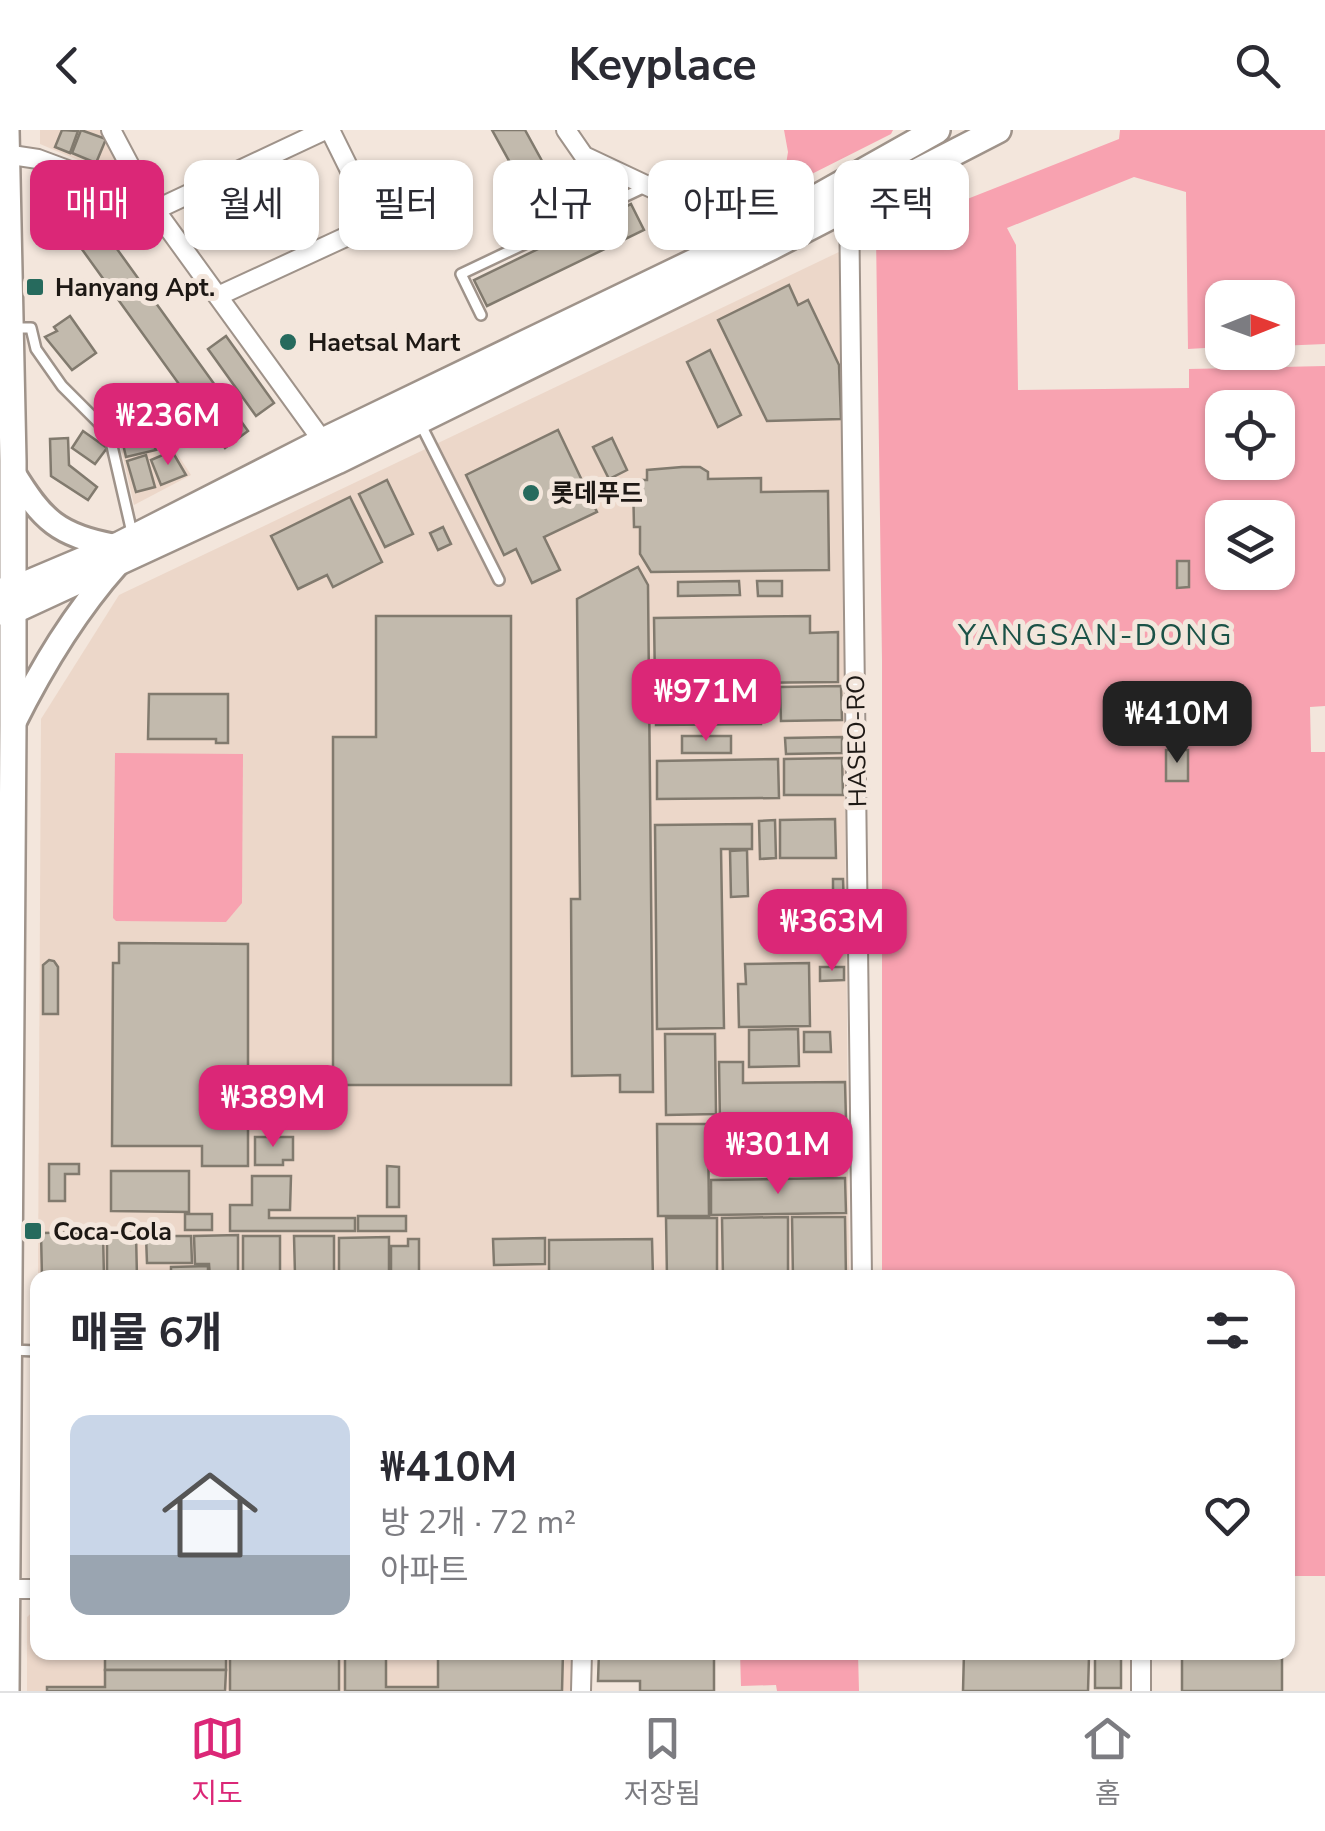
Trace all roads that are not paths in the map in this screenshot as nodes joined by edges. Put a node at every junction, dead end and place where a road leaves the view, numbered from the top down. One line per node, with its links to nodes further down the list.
1 (111, 130): 8 (street)
2 (327, 130): 12 (street); 16 (street)
3 (566, 130): 11 (street)
4 (937, 130): 9 (main road)
5 (998, 130): 10 (main road)
6 (6, 142): 7 (street); 18 (main road)
7 (40, 160)
8 (127, 160)
9 (881, 160)
10 (938, 160)
11 (648, 186): 17 (lane)
12 (164, 200)
13 (164, 222): 16 (street)
14 (742, 250): 19 (main road)
15 (851, 250): 28 (street, HASEO-RO)
16 (218, 296): 20 (street)
17 (481, 315)
18 (5, 328): 21 (main road); 23 (lane)
19 (414, 410): 20 (main road); 24 (lane)
20 (330, 451): 23 (main road)
21 (13, 472): 22 (street); 23 (street); 25 (main road)
22 (0, 519)
23 (122, 548): 25 (main road); 27 (street)
24 (499, 580)
25 (6, 601): 27 (main road)
26 (0, 701): 27 (street)
27 (14, 725): 29 (main road)
28 (862, 1270)
29 (8, 1350): 30 (lane); 31 (main road)
30 (30, 1350)
31 (4, 1589): 32 (street); 35 (main road)
32 (30, 1589)
33 (582, 1660): 36 (street)
34 (1140, 1660): 37 (street)
35 (6, 1691)
36 (581, 1691)
37 (1141, 1691)

